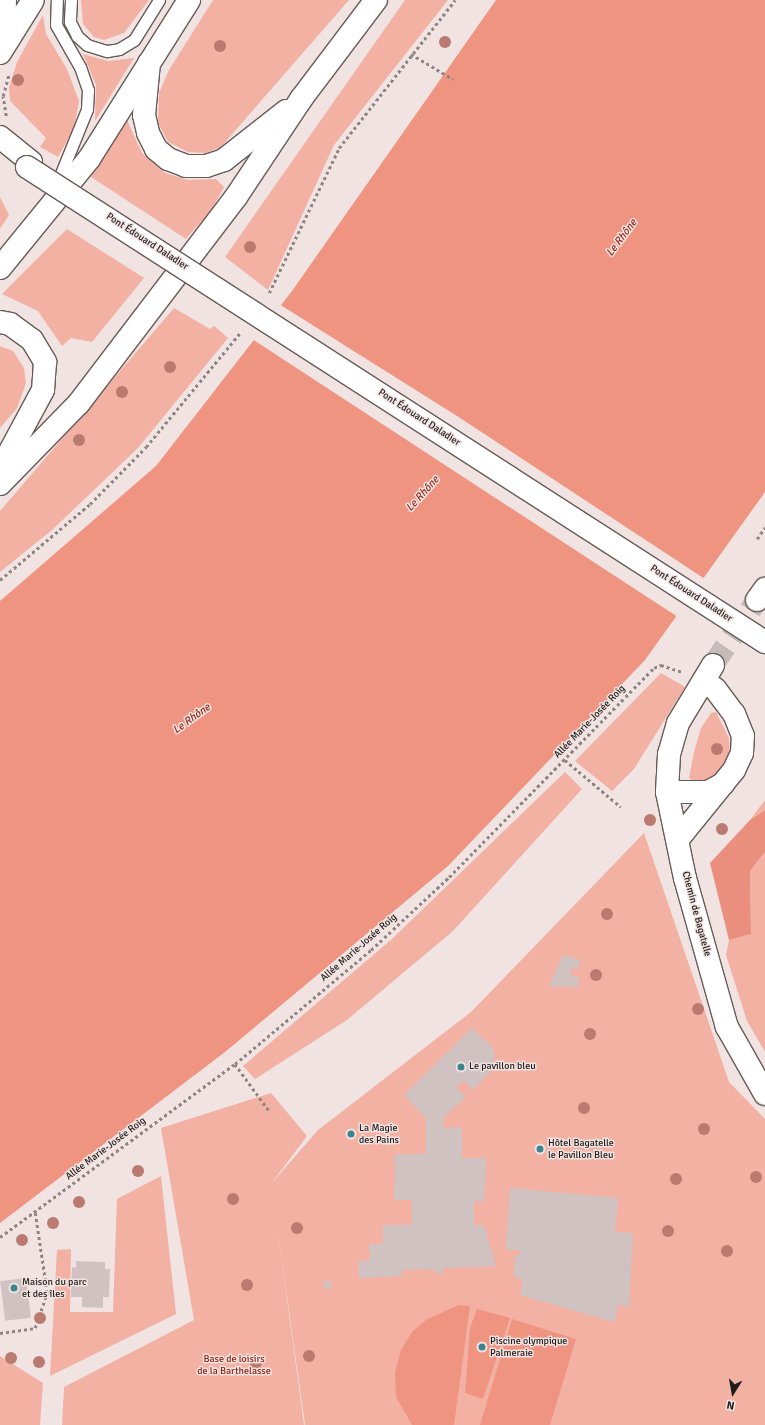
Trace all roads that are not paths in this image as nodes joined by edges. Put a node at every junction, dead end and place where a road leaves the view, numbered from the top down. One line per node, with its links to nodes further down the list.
1 (5, 0): 8 (main road)
2 (33, 0): 8 (main road)
3 (57, 0): 14 (lane)
4 (71, 0): 5 (lane)
5 (159, 0)
6 (190, 0): 9 (main road)
7 (376, 0): 10 (main road)
8 (4, 56)
9 (150, 62): 10 (main road); 14 (main road)
10 (301, 99): 18 (main road)
11 (5, 130): 13 (main road, Pont Édouard Daladier)
12 (0, 152): 13 (main road, Pont Édouard Daladier)
13 (29, 164): 19 (main road, Pont Édouard Daladier, bridge)
14 (44, 216): 15 (main road)
15 (0, 268)
16 (0, 322): 17 (main road)
17 (0, 470)
18 (0, 484)
19 (765, 642)
20 (723, 784): 21 (main road); 21 (main road, Chemin de Bagatelle); 22 (main road)
21 (667, 792): 22 (main road, Chemin de Bagatelle)
22 (678, 839): 23 (main road, Chemin de Bagatelle)
23 (765, 1094)

